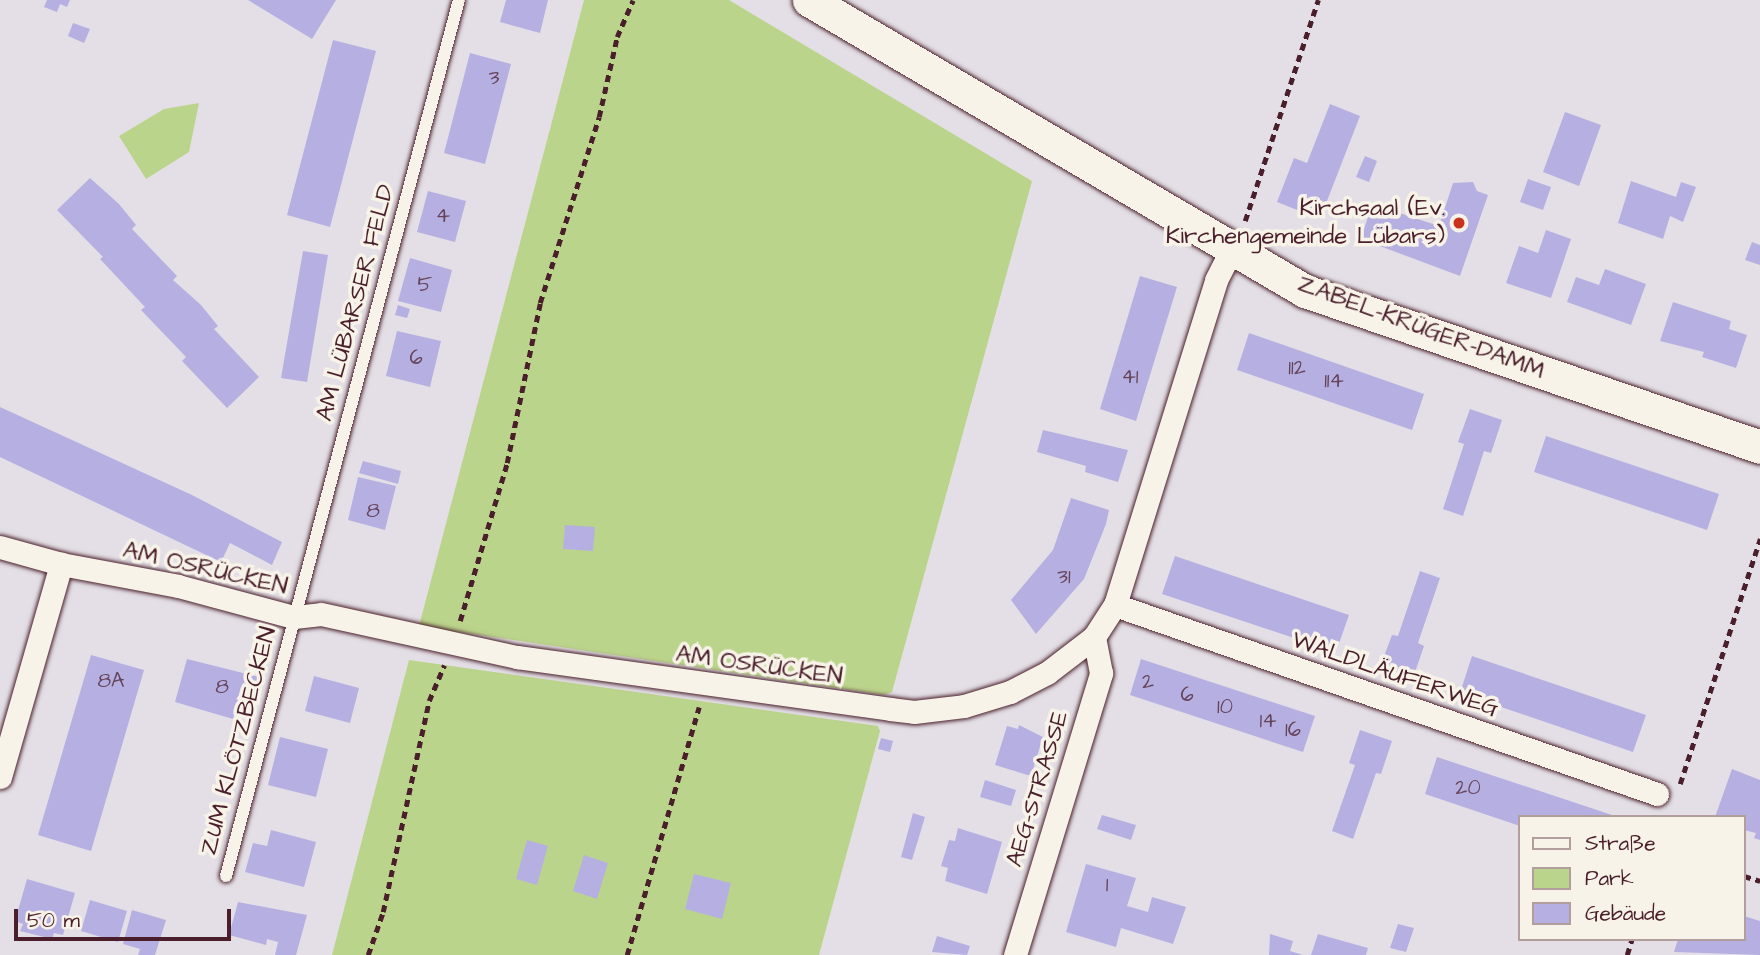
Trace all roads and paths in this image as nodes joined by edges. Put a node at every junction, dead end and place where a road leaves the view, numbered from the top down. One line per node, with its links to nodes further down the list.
1 (459, 0): 11 (lane, AM LÜBARSER FELD)
2 (633, 0): 13 (path)
3 (809, 0): 5 (street, ZABEL-KRÜGER-DAMM)
4 (1318, 0): 5 (path)
5 (1231, 250): 6 (street, ZABEL-KRÜGER-DAMM); 10 (street, AM OSRÜCKEN)
6 (1760, 447)
7 (1760, 539): 16 (path)
8 (0, 547): 9 (street, AM OSRÜCKEN)
9 (61, 564): 11 (street, AM OSRÜCKEN); 15 (street)
10 (1115, 605): 12 (street, AM OSRÜCKEN); 17 (street, WALDLÄUFERWEG)
11 (293, 617): 13 (street, AM OSRÜCKEN); 18 (lane, ZUM KLÖTZBECKEN)
12 (1094, 637): 14 (street, AM OSRÜCKEN); 21 (street, AEG-STRASSE)
13 (454, 643): 14 (street, AM OSRÜCKEN); 19 (path)
14 (705, 685): 20 (path)
15 (0, 777)
16 (1679, 787)
17 (1657, 794)
18 (226, 876)
19 (368, 955)
20 (627, 955)
21 (1015, 955)

